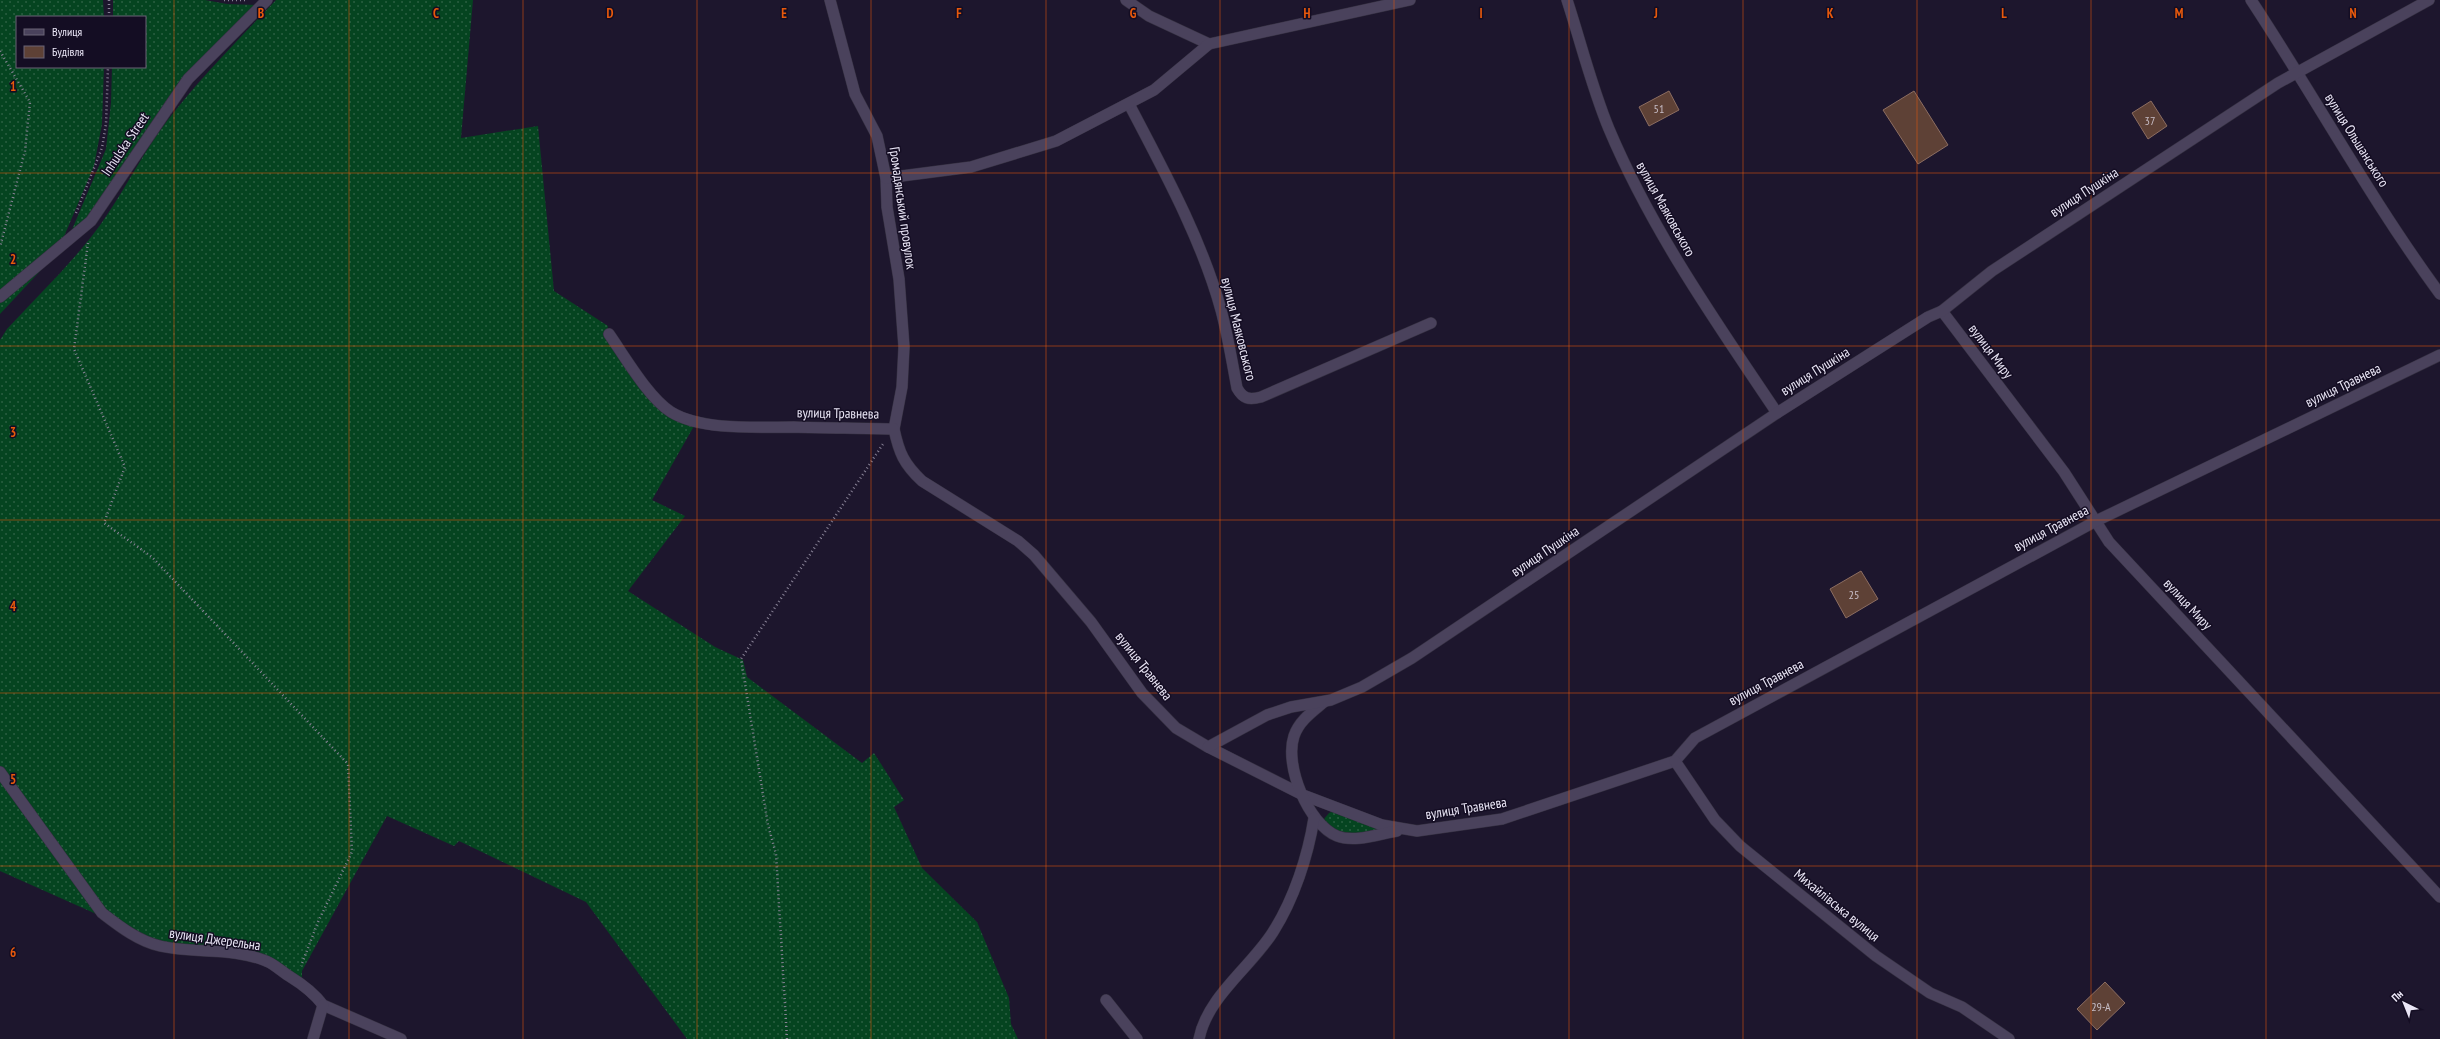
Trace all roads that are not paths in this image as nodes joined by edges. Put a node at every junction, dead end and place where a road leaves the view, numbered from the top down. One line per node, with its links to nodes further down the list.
1 (267, 0): 13 (street, Inhulska Street)
2 (830, 0): 11 (street, Громадянський провулок)
3 (1126, 0): 8 (street)
4 (1410, 0): 8 (street)
5 (1567, 0): 18 (street, вулиця Маяковського)
6 (2251, 0): 9 (street, вулиця Ольшанського)
7 (2429, 0): 9 (street, вулиця Пушкіна)
8 (1209, 44): 10 (street)
9 (2299, 73): 12 (street, вулиця Ольшанського); 14 (street, вулиця Пушкіна)
10 (1129, 104): 11 (street); 15 (street, вулиця Маяковського)
11 (886, 178): 19 (street, Громадянський провулок)
12 (2440, 294)
13 (0, 297)
14 (1942, 311): 18 (street, вулиця Пушкіна); 20 (street, вулиця Миру)
15 (1432, 323)
16 (608, 334): 19 (street, вулиця Травнева)
17 (2440, 355): 20 (street, вулиця Травнева)
18 (1777, 413): 21 (street, вулиця Пушкіна)
19 (894, 429): 22 (street, вулиця Травнева)
20 (2096, 521): 23 (street, вулиця Травнева); 28 (street, вулиця Миру)
21 (1324, 702): 22 (street, вулиця Пушкіна); 25 (street)
22 (1208, 747): 25 (street, вулиця Травнева)
23 (1675, 761): 27 (street, вулиця Травнева); 35 (street, Михайлівська вулиця)
24 (0, 772): 30 (street, вулиця Джерельна)
25 (1303, 795): 26 (street); 27 (street, вулиця Травнева)
26 (1314, 818): 27 (street); 34 (street)
27 (1403, 830)
28 (2440, 896)
29 (1106, 1000): 33 (street)
30 (323, 1005): 31 (street); 32 (street, вулиця Джерельна)
31 (312, 1039)
32 (401, 1039)
33 (1137, 1039)
34 (1199, 1039)
35 (2009, 1039)

